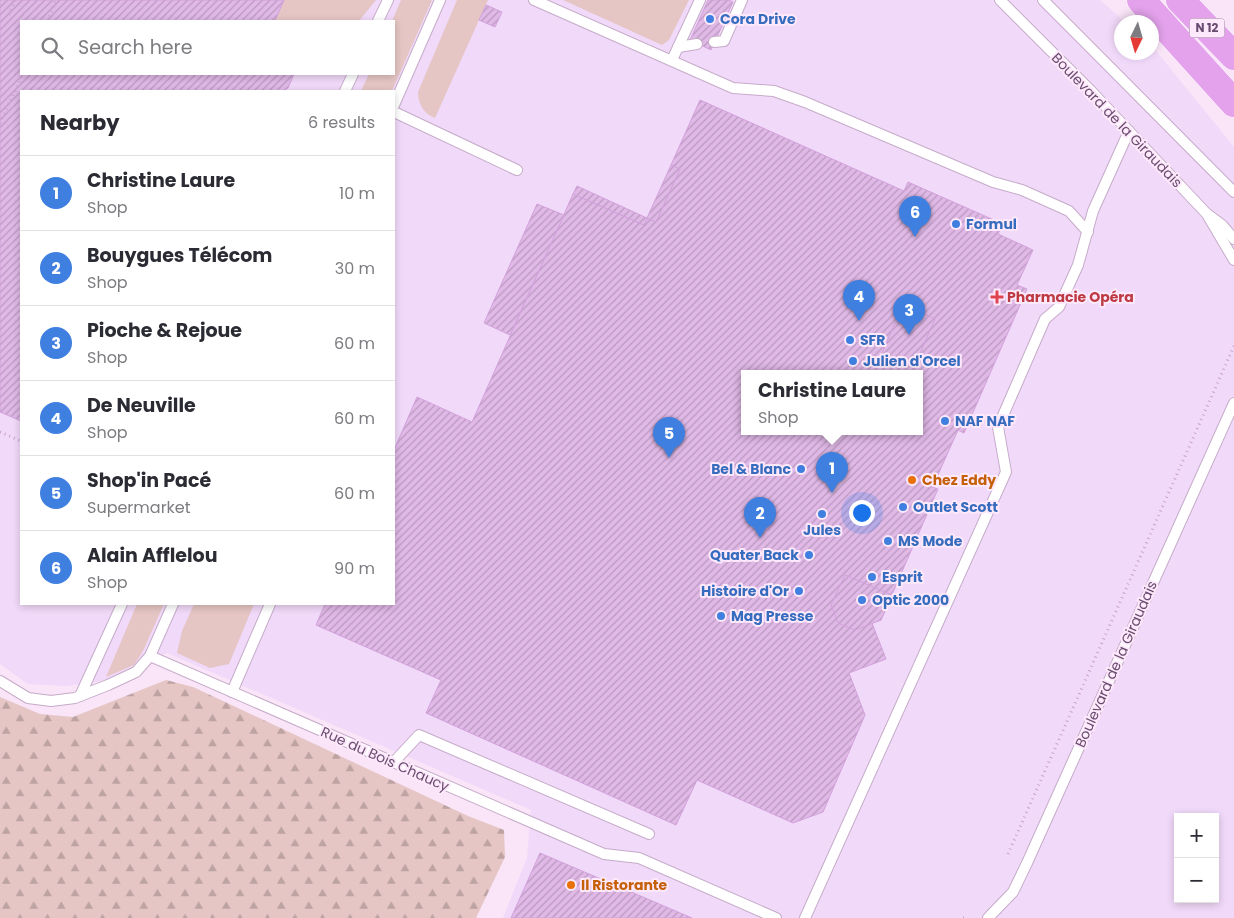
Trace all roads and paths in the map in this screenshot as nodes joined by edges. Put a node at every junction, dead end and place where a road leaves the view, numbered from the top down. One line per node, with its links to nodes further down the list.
1 (15, 0): 12 (path)
2 (56, 0): 13 (path)
3 (388, 0): 14 (lane)
4 (440, 0): 23 (lane)
5 (534, 0): 19 (lane)
6 (700, 0): 17 (lane)
7 (742, 0): 15 (lane)
8 (1000, 0): 27 (lane, Boulevard de la Giraudais)
9 (1043, 0): 29 (lane)
10 (1141, 0): 24 (highway)
11 (1180, 0): 18 (highway, N 12)
12 (9, 15)
13 (47, 20)
14 (378, 20)
15 (714, 42)
16 (697, 44): 17 (lane)
17 (678, 47): 19 (lane)
18 (1234, 56)
19 (672, 60): 31 (lane)
20 (23, 75): 26 (path)
21 (353, 75): 22 (lane)
22 (345, 90)
23 (395, 103)
24 (1234, 103)
25 (395, 112): 28 (lane)
26 (0, 124)
27 (1129, 131): 30 (lane, Boulevard de la Giraudais); 31 (lane)
28 (517, 170)
29 (1234, 192)
30 (1206, 213): 32 (lane, Boulevard de la Giraudais); 33 (lane)
31 (1088, 232): 49 (lane)
32 (1234, 239)
33 (1234, 260)
34 (1234, 346): 47 (path)
35 (1234, 403): 52 (lane, Boulevard de la Giraudais)
36 (0, 432): 37 (path)
37 (20, 441)
38 (122, 605): 44 (lane)
39 (173, 605): 41 (lane)
40 (270, 605): 43 (lane)
41 (150, 656): 43 (lane, Rue du Bois Chaucy); 44 (lane)
42 (0, 681): 44 (lane)
43 (232, 692): 45 (lane, Rue du Bois Chaucy)
44 (80, 696)
45 (393, 762): 46 (lane); 48 (lane, Rue du Bois Chaucy)
46 (649, 834)
47 (1008, 854)
48 (776, 918)
49 (805, 918)
50 (963, 918): 51 (path)
51 (968, 918)
52 (988, 918)

